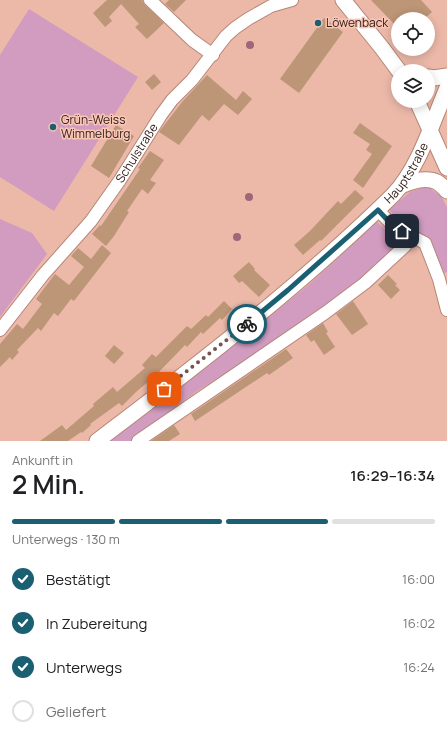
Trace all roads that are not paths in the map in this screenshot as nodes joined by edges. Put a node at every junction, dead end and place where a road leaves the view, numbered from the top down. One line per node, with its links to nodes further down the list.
1 (150, 0): 4 (street)
2 (292, 0): 4 (street, Schulstraße)
3 (346, 1): 5 (main road)
4 (213, 55): 17 (street, Schulstraße)
5 (394, 64)
6 (447, 76): 7 (main road)
7 (435, 78)
8 (447, 88): 10 (main road, Hauptstraße)
9 (420, 108): 10 (main road)
10 (431, 129): 11 (main road); 12 (main road, Hauptstraße)
11 (447, 168)
12 (403, 185): 13 (main road); 14 (main road, Hauptstraße)
13 (447, 190)
14 (378, 210): 15 (street); 18 (main road, Hauptstraße)
15 (410, 236): 16 (street); 19 (street)
16 (447, 310)
17 (0, 330)
18 (97, 441)
19 (138, 441)

